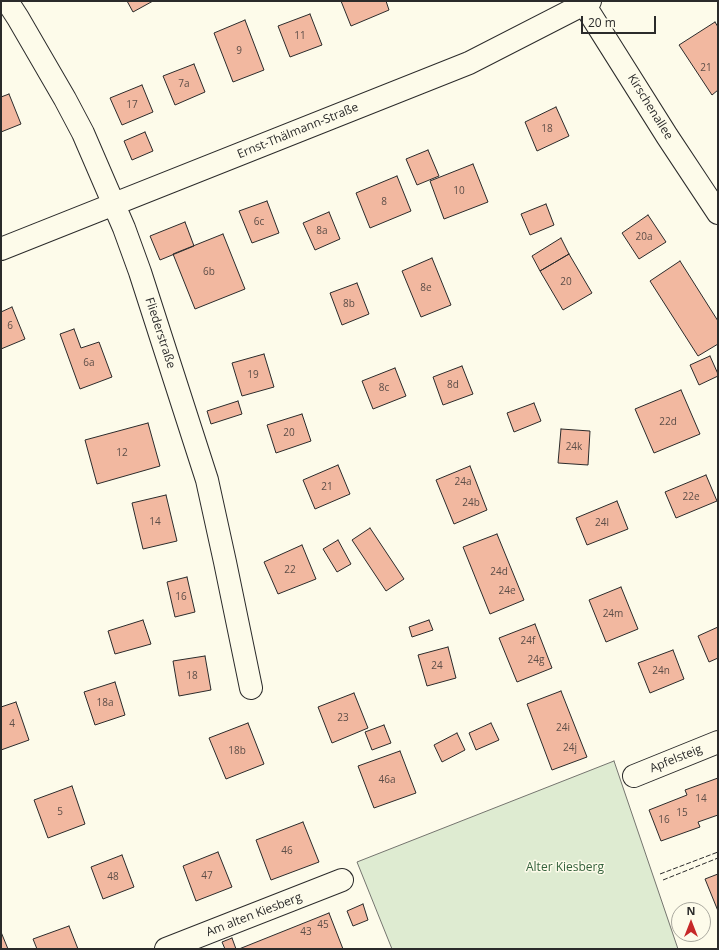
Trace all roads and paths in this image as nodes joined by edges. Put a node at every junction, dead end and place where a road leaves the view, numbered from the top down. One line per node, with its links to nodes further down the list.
1 (7, 1): 3 (street, Fliederstraße)
2 (586, 2): 3 (street, Ernst-Thälmann-Straße); 4 (street, Kirschenallee)
3 (114, 204): 5 (street, Ernst-Thälmann-Straße); 6 (street, Fliederstraße)
4 (718, 213)
5 (1, 250)
6 (251, 688)
7 (718, 742): 8 (street, Apfelsteig)
8 (634, 776)
9 (342, 880): 10 (street, Am alten Kiesberg)
10 (166, 949)

